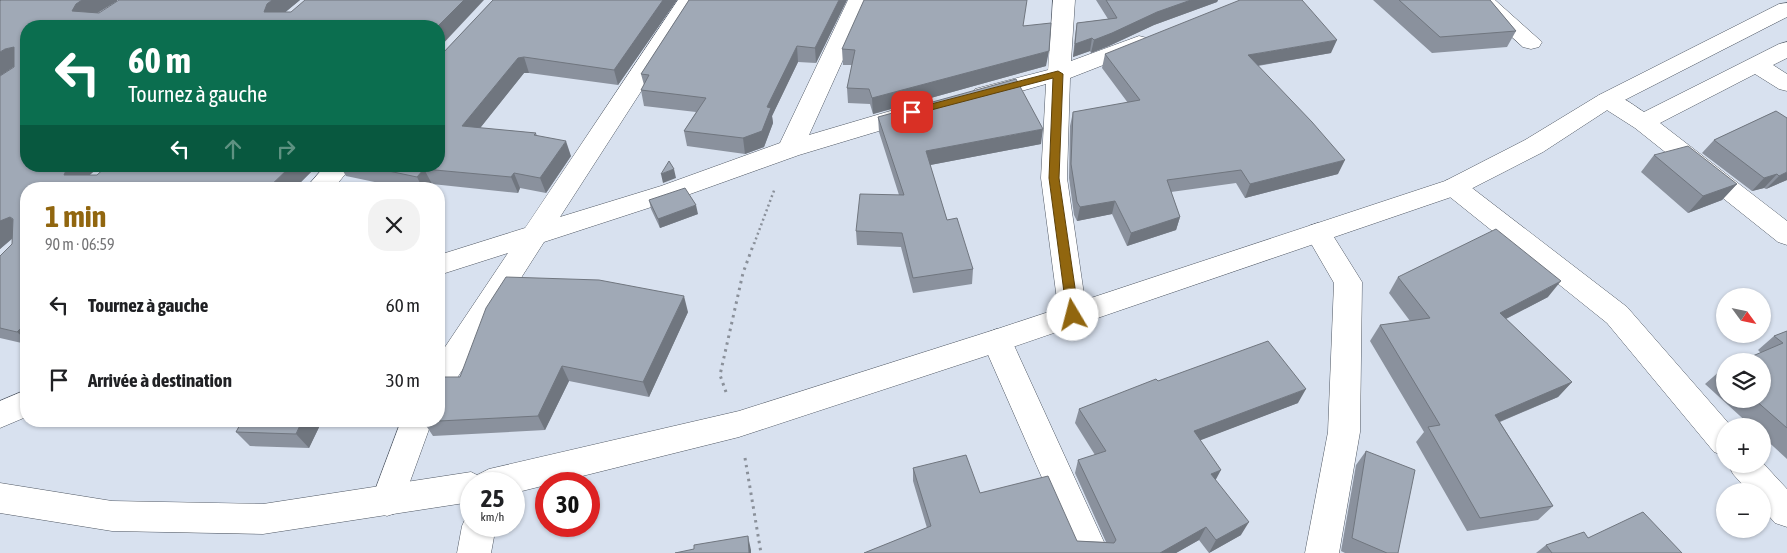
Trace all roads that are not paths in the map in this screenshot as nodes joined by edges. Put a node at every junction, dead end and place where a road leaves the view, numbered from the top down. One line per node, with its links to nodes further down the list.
1 (689, 0): 19 (street)
2 (859, 0): 14 (street)
3 (1064, 0): 10 (street)
4 (1482, 0): 7 (street)
5 (1787, 9): 12 (street)
6 (1156, 36): 10 (street)
7 (1531, 42)
8 (1787, 50): 9 (street)
9 (1758, 66): 11 (street); 13 (street)
10 (1058, 74): 14 (street); 22 (street)
11 (1787, 84)
12 (1607, 100): 13 (street); 17 (street)
13 (1643, 122): 20 (street)
14 (790, 149): 19 (street)
15 (334, 172): 16 (street)
16 (325, 182)
17 (1454, 187): 18 (street); 28 (street)
18 (1318, 232): 22 (street); 38 (street)
19 (536, 234): 21 (street); 24 (street)
20 (1787, 235)
21 (445, 264)
22 (1073, 315): 23 (street)
23 (997, 341): 30 (street); 37 (street)
24 (445, 371)
25 (20, 406): 26 (street)
26 (0, 415)
27 (415, 427): 33 (street)
28 (1716, 431)
29 (1752, 473): 34 (street)
30 (525, 475)
31 (460, 489): 33 (street)
32 (0, 498): 33 (street)
33 (386, 501)
34 (1787, 512)
35 (477, 537): 36 (street)
36 (474, 553)
37 (1092, 553)
38 (1322, 553)

